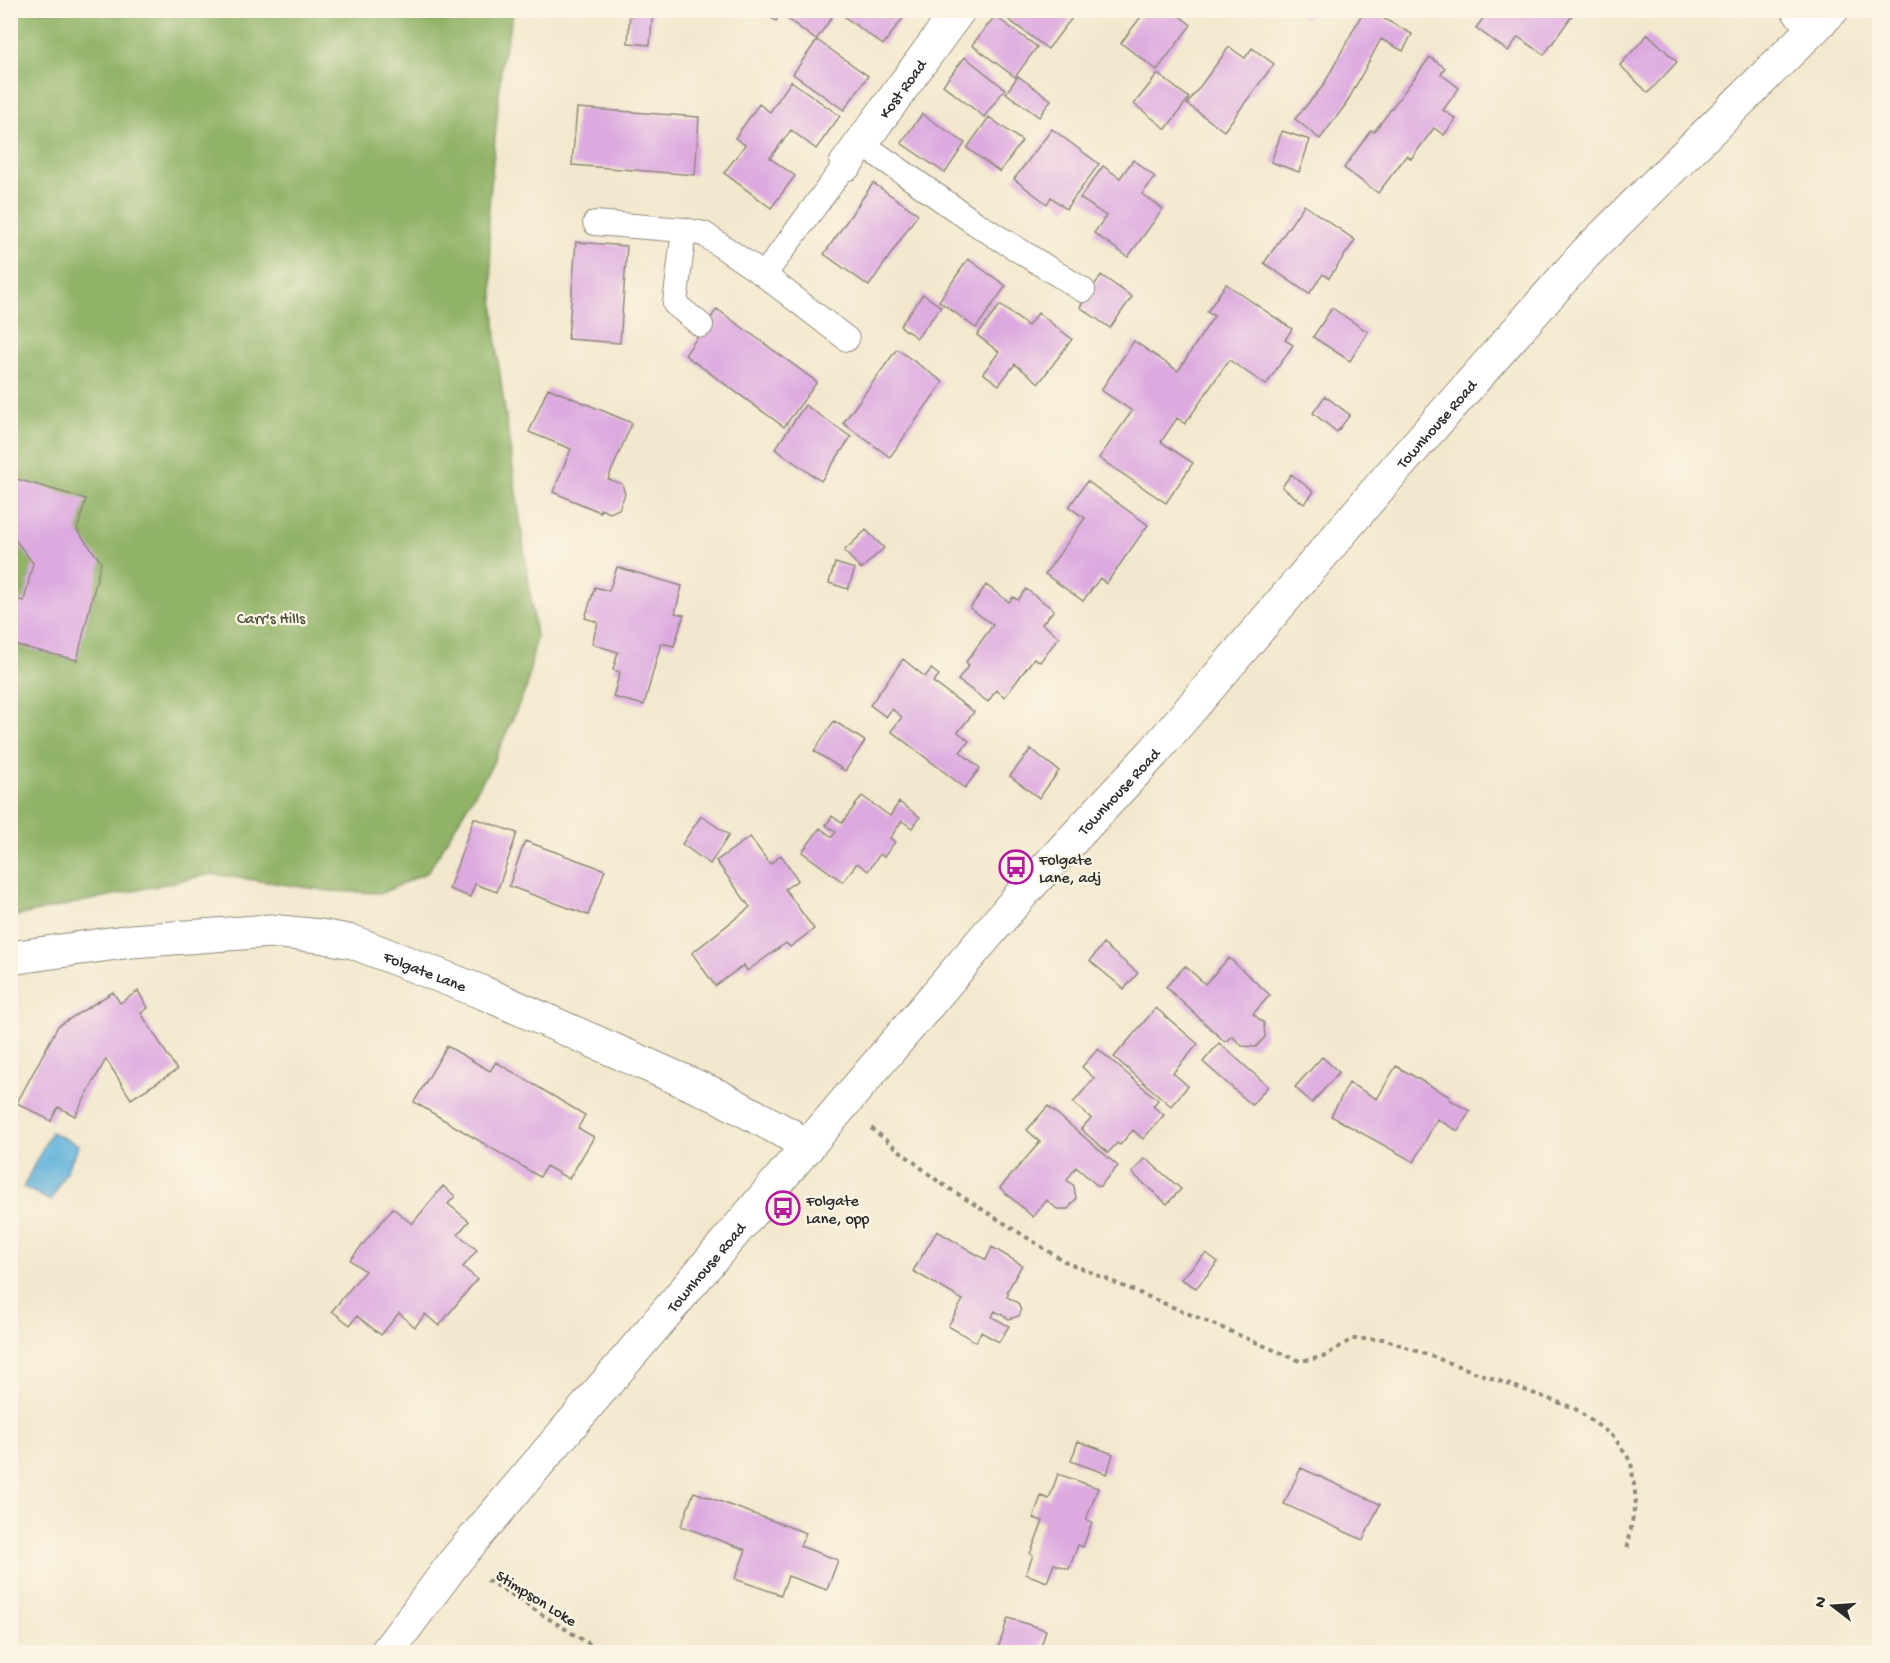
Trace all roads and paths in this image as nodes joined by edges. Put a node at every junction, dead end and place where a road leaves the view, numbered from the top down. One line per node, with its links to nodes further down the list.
1 (958, 10): 3 (street, Kost Road)
2 (1815, 16): 11 (street, Townhouse Road)
3 (853, 153): 6 (lane); 7 (lane)
4 (595, 223): 5 (lane)
5 (684, 230): 6 (lane); 8 (lane)
6 (764, 275): 9 (lane)
7 (1083, 290)
8 (701, 325)
9 (846, 339)
10 (10, 958): 12 (street, Folgate Lane)
11 (843, 1105): 12 (street, Townhouse Road); 13 (path)
12 (807, 1148): 14 (street, Townhouse Road)
13 (1627, 1551)
14 (456, 1560): 15 (street, Townhouse Road); 16 (path, Stimpson Loke)
15 (387, 1653)
16 (607, 1653)

